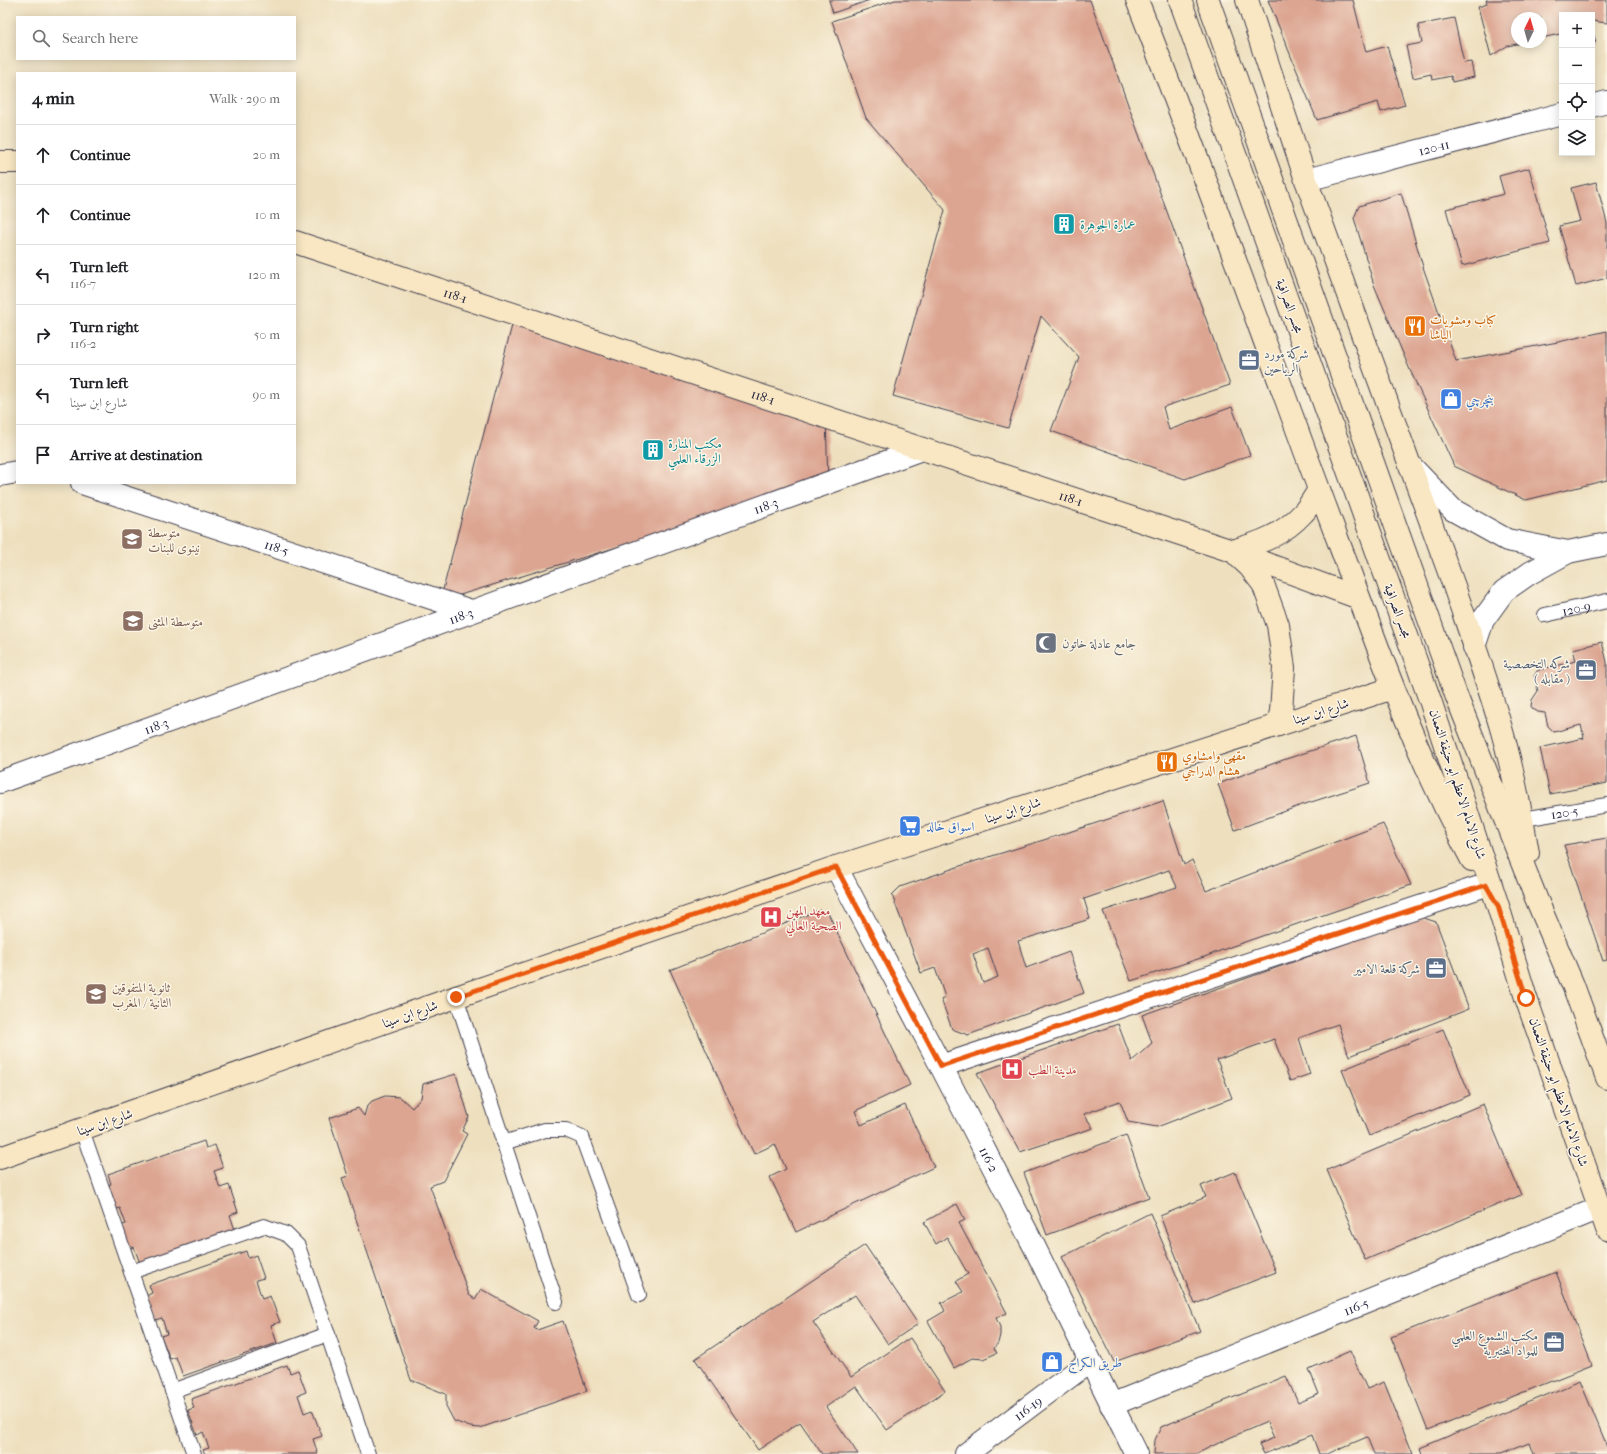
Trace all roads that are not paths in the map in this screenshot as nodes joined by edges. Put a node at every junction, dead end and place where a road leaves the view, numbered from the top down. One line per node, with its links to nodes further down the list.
1 (1137, 0): 17 (main road)
2 (1180, 0): 28 (main road, مجسر الصرافية)
3 (1208, 0): 27 (main road, مجسر الصرافية)
4 (1247, 0): 10 (main road)
5 (1607, 102): 6 (street)
6 (1595, 105)
7 (1559, 115): 10 (street, 120-11)
8 (0, 162): 9 (main road)
9 (16, 162)
10 (1306, 180): 13 (main road)
11 (296, 242): 12 (main road, 118-1)
12 (922, 449): 19 (main road, 118-1); 23 (street, 118-3)
13 (1410, 465): 20 (street); 25 (main road)
14 (16, 472): 15 (street)
15 (0, 475)
16 (85, 484): 23 (street, 118-5)
17 (1319, 490): 19 (main road); 21 (main road)
18 (1607, 544): 20 (street)
19 (1232, 551): 21 (main road, 118-1); 29 (main road, 118-1)
20 (1568, 552): 25 (street)
21 (1359, 598): 26 (main road)
22 (1607, 601): 24 (lane, 120-9)
23 (471, 611): 30 (street, 118-3)
24 (1545, 615)
25 (1474, 647): 32 (main road)
26 (1393, 688): 29 (main road, شارع ابن سينا); 34 (main road)
27 (1456, 695): 35 (main road, شارع الامام الاعظم ابو حنيفة النعمان)
28 (1431, 703): 36 (main road, شارع الامام الاعظم ابو حنيفة النعمان)
29 (1278, 725): 33 (main road, شارع ابن سينا)
30 (0, 782)
31 (1607, 805): 32 (lane, 120-5)
32 (1523, 819): 35 (main road)
33 (836, 867): 37 (main road, شارع ابن سينا); 38 (street, 116-2)
34 (1486, 885): 36 (main road); 38 (street)
35 (1536, 898): 39 (main road, شارع الامام الاعظم ابو حنيفة النعمان)
36 (1498, 906): 43 (main road, شارع الامام الاعظم ابو حنيفة النعمان)
37 (456, 997): 40 (main road, شارع ابن سينا); 41 (lane)
38 (941, 1066): 49 (street, 116-2)
39 (1607, 1078)
40 (82, 1130): 42 (main road, شارع ابن سينا); 45 (lane)
41 (504, 1143): 46 (lane); 47 (lane)
42 (0, 1158)
43 (1600, 1208): 44 (main road, شارع الامام الاعظم ابو حنيفة النعمان); 51 (street, 116-5)
44 (1607, 1229)
45 (131, 1272): 48 (lane); 50 (lane)
46 (639, 1295)
47 (556, 1302)
48 (328, 1334): 50 (lane); 53 (lane)
49 (1089, 1362): 51 (street, 116-2); 54 (street, 116-19)
50 (172, 1391): 52 (lane)
51 (1112, 1405): 55 (street, 116-2)
52 (194, 1454)
53 (368, 1454)
54 (966, 1454)
55 (1136, 1454)

